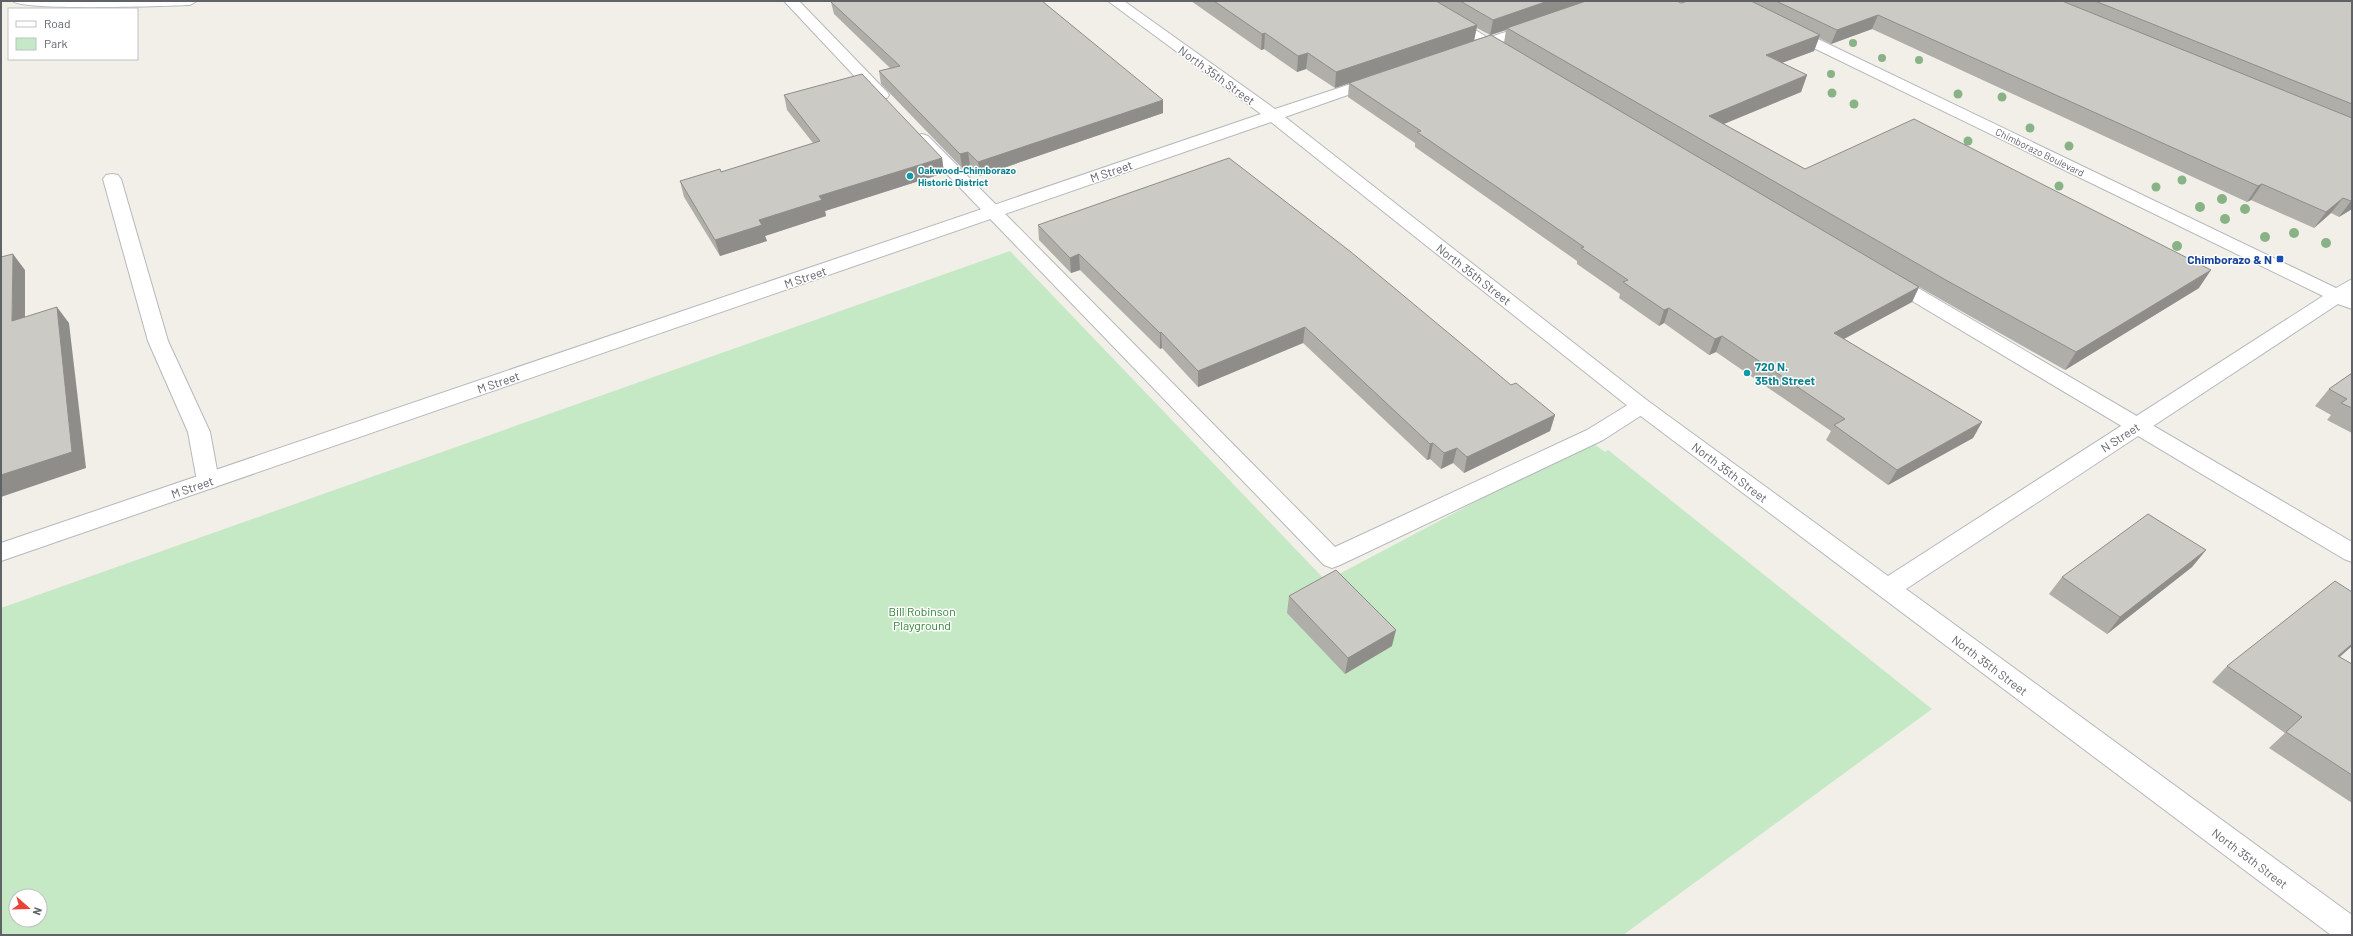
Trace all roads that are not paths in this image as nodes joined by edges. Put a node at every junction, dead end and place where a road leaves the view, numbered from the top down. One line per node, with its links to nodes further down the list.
1 (20, 1): 2 (street)
2 (190, 1)
3 (791, 1): 12 (street)
4 (1115, 1): 13 (street, North 35th Street)
5 (1418, 1): 8 (street)
6 (1548, 22): 8 (street)
7 (1774, 23): 18 (street, Chimborazo Boulevard)
8 (1488, 42): 9 (street); 10 (street)
9 (1458, 52)
10 (1524, 63)
11 (1390, 76): 13 (street, M Street)
12 (890, 105)
13 (1274, 116): 16 (street, M Street); 19 (street, North 35th Street)
14 (912, 128): 16 (street)
15 (112, 179): 21 (street)
16 (992, 212): 19 (street); 21 (street, M Street)
17 (1874, 270): 20 (street)
18 (2347, 295): 20 (street, N Street)
19 (1642, 406): 24 (street, North 35th Street)
20 (2137, 426): 23 (street); 24 (street, N Street)
21 (208, 482): 22 (street, M Street)
22 (1, 552)
23 (2352, 552)
24 (1887, 589): 25 (street, North 35th Street)
25 (2352, 933)

